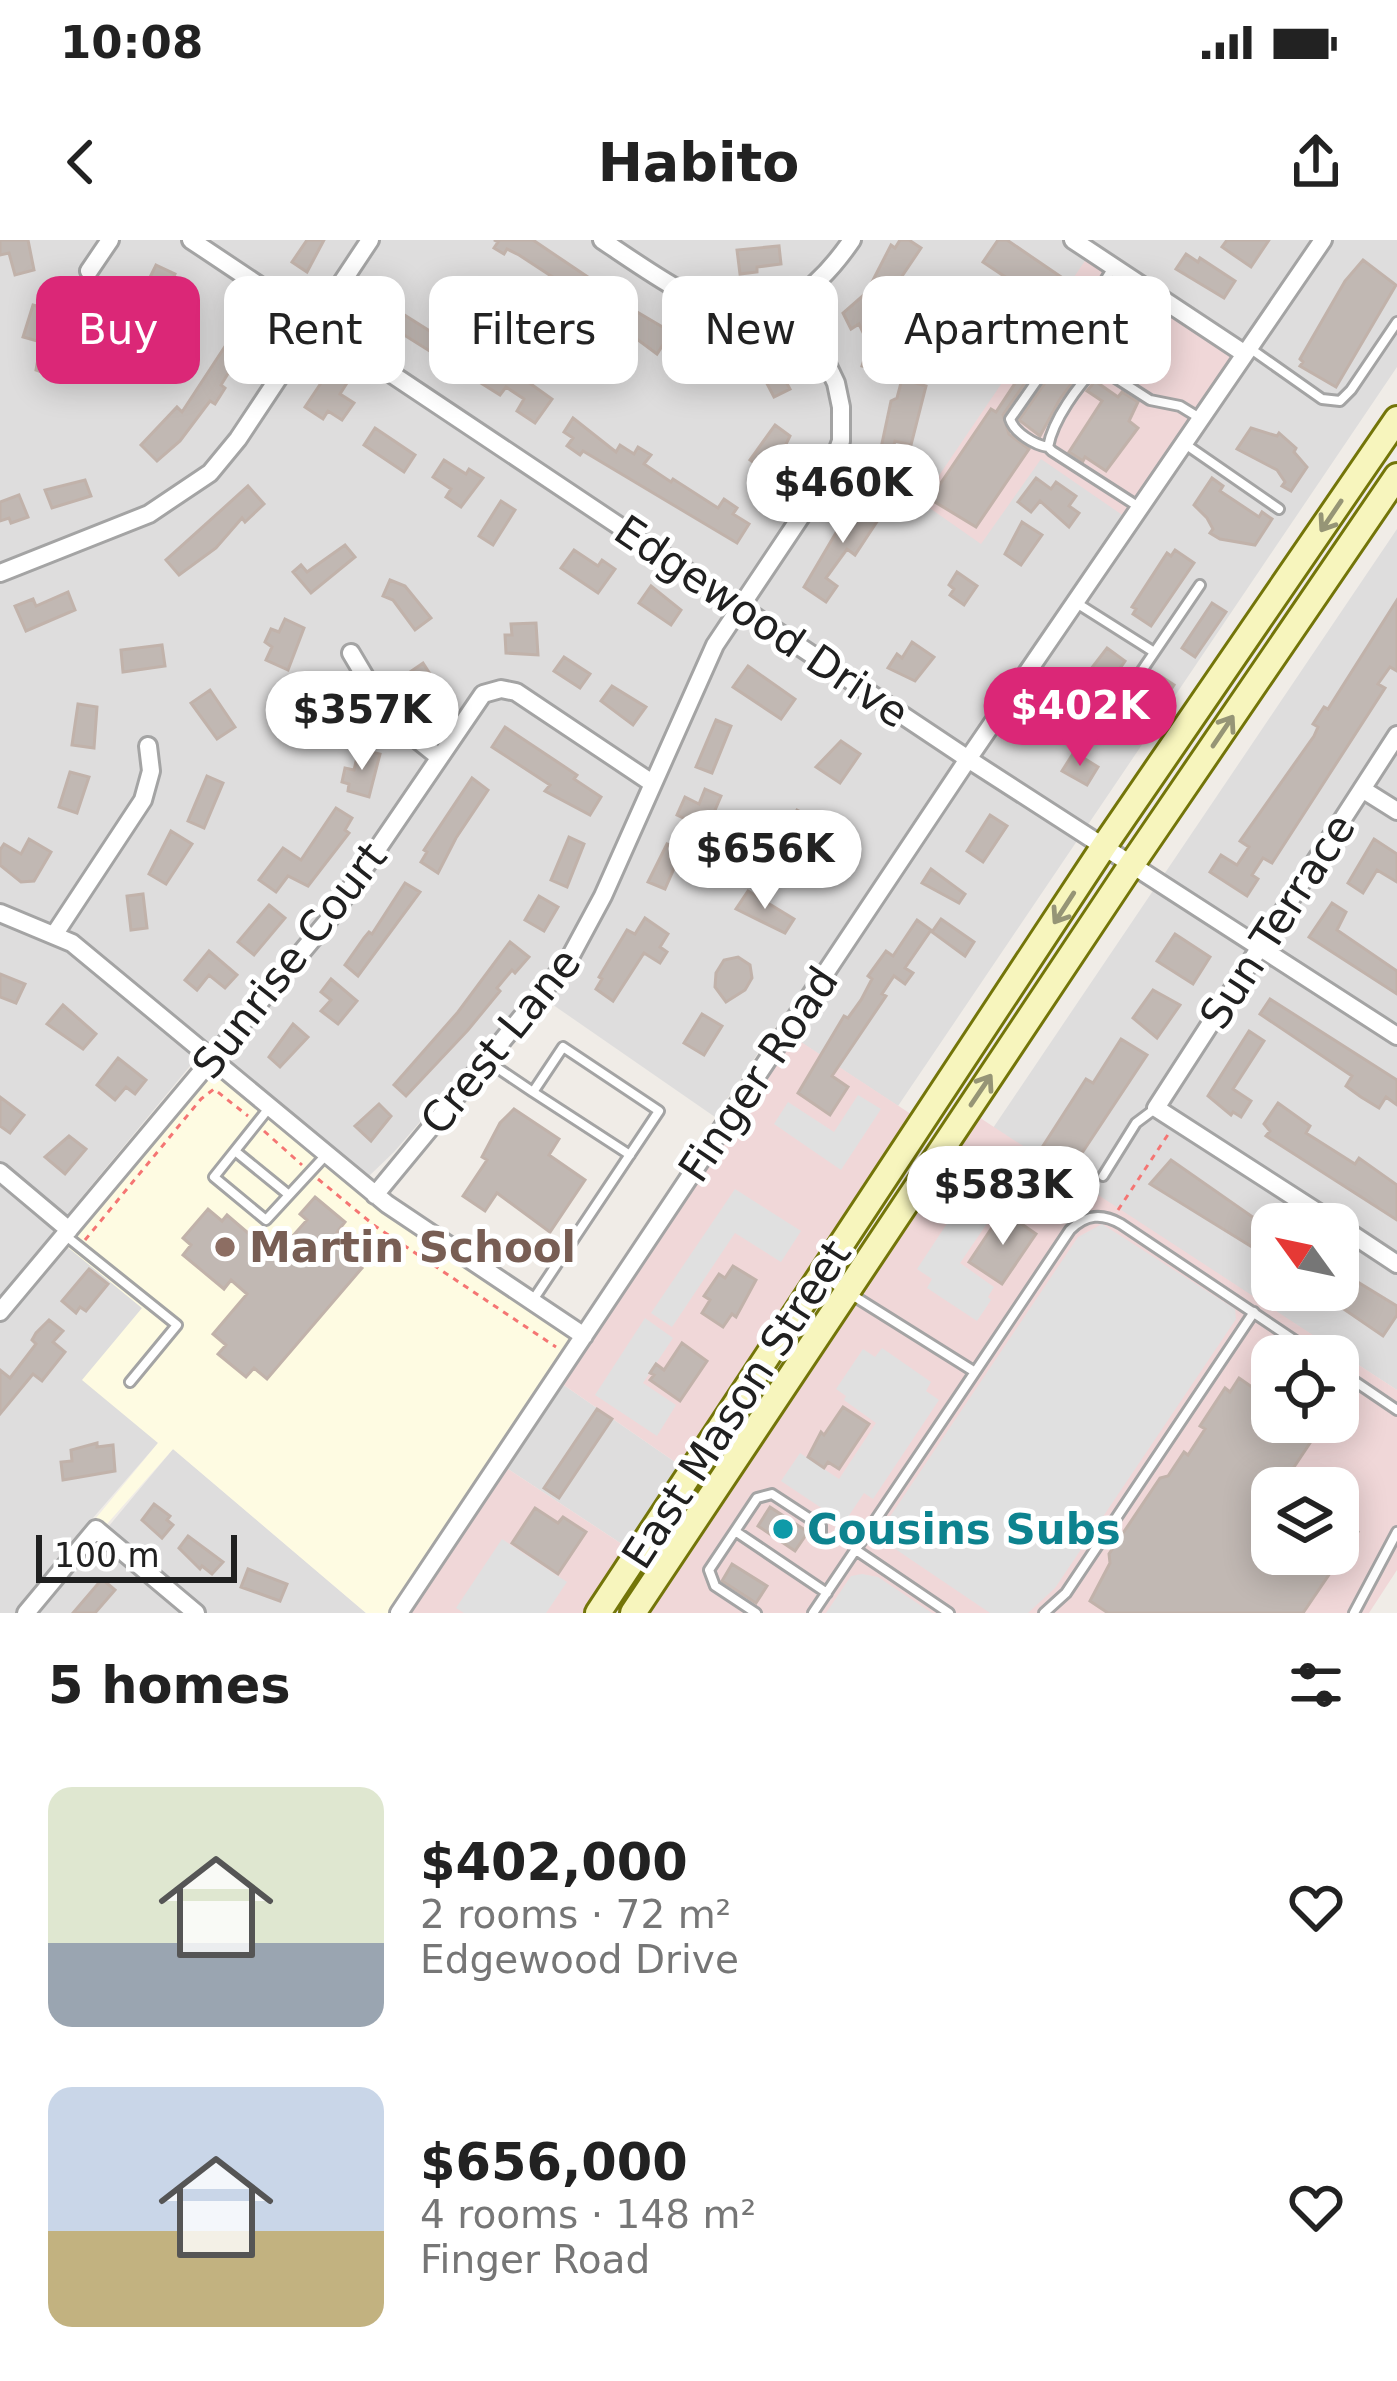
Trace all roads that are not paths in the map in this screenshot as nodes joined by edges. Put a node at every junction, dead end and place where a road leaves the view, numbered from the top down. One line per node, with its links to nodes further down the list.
1 (110, 240): 9 (street)
2 (190, 240): 10 (street, Edgewood Drive)
3 (370, 240): 11 (street)
4 (852, 240): 12 (street)
5 (1073, 240): 8 (street)
6 (1323, 240): 16 (street, Finger Road)
7 (611, 242): 14 (street)
8 (1113, 267): 13 (lane); 16 (street)
9 (89, 272)
10 (244, 276)
11 (346, 276)
12 (825, 276)
13 (1108, 276)
14 (662, 278)
15 (1397, 322): 16 (lane)
16 (1247, 351): 23 (street, Finger Road)
17 (405, 383): 33 (street, Edgewood Drive)
18 (274, 384): 30 (street)
19 (836, 384): 33 (street, Crest Lane)
20 (1034, 384): 26 (lane)
21 (1086, 384): 26 (lane)
22 (1126, 384): 23 (lane)
23 (1201, 419): 25 (street, Finger Road)
24 (1397, 419): 44 (main road, East Mason Street, one-way to 44)
25 (1184, 444): 28 (street, Finger Road); 29 (lane)
26 (1048, 447): 28 (lane)
27 (1397, 476): 45 (main road, East Mason Street, one-way to 27)
28 (1140, 508): 32 (street, Finger Road)
29 (1279, 509)
30 (0, 573)
31 (1200, 585): 34 (lane)
32 (1075, 602): 34 (lane); 40 (street, Finger Road)
33 (740, 606): 40 (street, Edgewood Drive); 41 (street, Crest Lane)
34 (1154, 652): 36 (lane)
35 (351, 653): 39 (street)
36 (1105, 724)
37 (1397, 735): 42 (street, Sun Terrace)
38 (148, 746): 47 (street)
39 (439, 757): 41 (street, Sunrise Court); 50 (street, Sunrise Court)
40 (968, 759): 44 (street, Edgewood Drive); 72 (street, Finger Road)
41 (652, 783): 51 (street, Crest Lane)
42 (1363, 789): 43 (street); 48 (street, Sun Terrace)
43 (1397, 811)
44 (1104, 847): 45 (street, Edgewood Drive); 66 (main road, East Mason Street, one-way to 66)
45 (1132, 864): 48 (street, Edgewood Drive); 67 (main road, East Mason Street, one-way to 45)
46 (0, 913): 47 (street)
47 (54, 935): 50 (street)
48 (1260, 947): 49 (street, Edgewood Drive); 54 (street, Sun Terrace)
49 (1397, 1036)
50 (212, 1059): 53 (street); 63 (street, Sunrise Court)
51 (487, 1061): 52 (lane); 61 (street, Crest Lane)
52 (533, 1092): 57 (lane); 57 (lane)
53 (270, 1107): 55 (lane); 56 (street)
54 (1156, 1108): 59 (lane); 62 (street)
55 (235, 1151): 60 (lane); 60 (lane)
56 (327, 1155): 60 (lane); 61 (street)
57 (630, 1155): 68 (lane)
58 (0, 1172): 63 (street)
59 (1103, 1175)
60 (289, 1195)
61 (375, 1195): 68 (street)
62 (1303, 1203)
63 (71, 1237): 69 (street, Sunrise Court); 74 (lane)
64 (1359, 1239): 65 (street)
65 (1397, 1264)
66 (821, 1275): 67 (lane); 85 (main road, East Mason Street)
67 (847, 1292): 73 (lane); 86 (main road, East Mason Street)
68 (532, 1301): 72 (street)
69 (0, 1312)
70 (1254, 1312): 71 (lane); 73 (lane); 90 (lane)
71 (1287, 1335)
72 (584, 1336): 84 (street, Finger Road)
73 (975, 1372): 80 (lane)
74 (130, 1382)
75 (1359, 1384): 76 (lane)
76 (1397, 1410)
77 (735, 1532): 79 (lane); 81 (lane); 87 (lane)
78 (1397, 1532): 91 (lane)
79 (821, 1540)
80 (856, 1550): 81 (lane); 89 (lane)
81 (827, 1593): 88 (lane)
82 (26, 1613): 83 (street)
83 (196, 1613)
84 (399, 1613)
85 (598, 1613)
86 (633, 1613)
87 (756, 1613)
88 (813, 1613)
89 (949, 1613)
90 (1044, 1613)
91 (1354, 1613)

